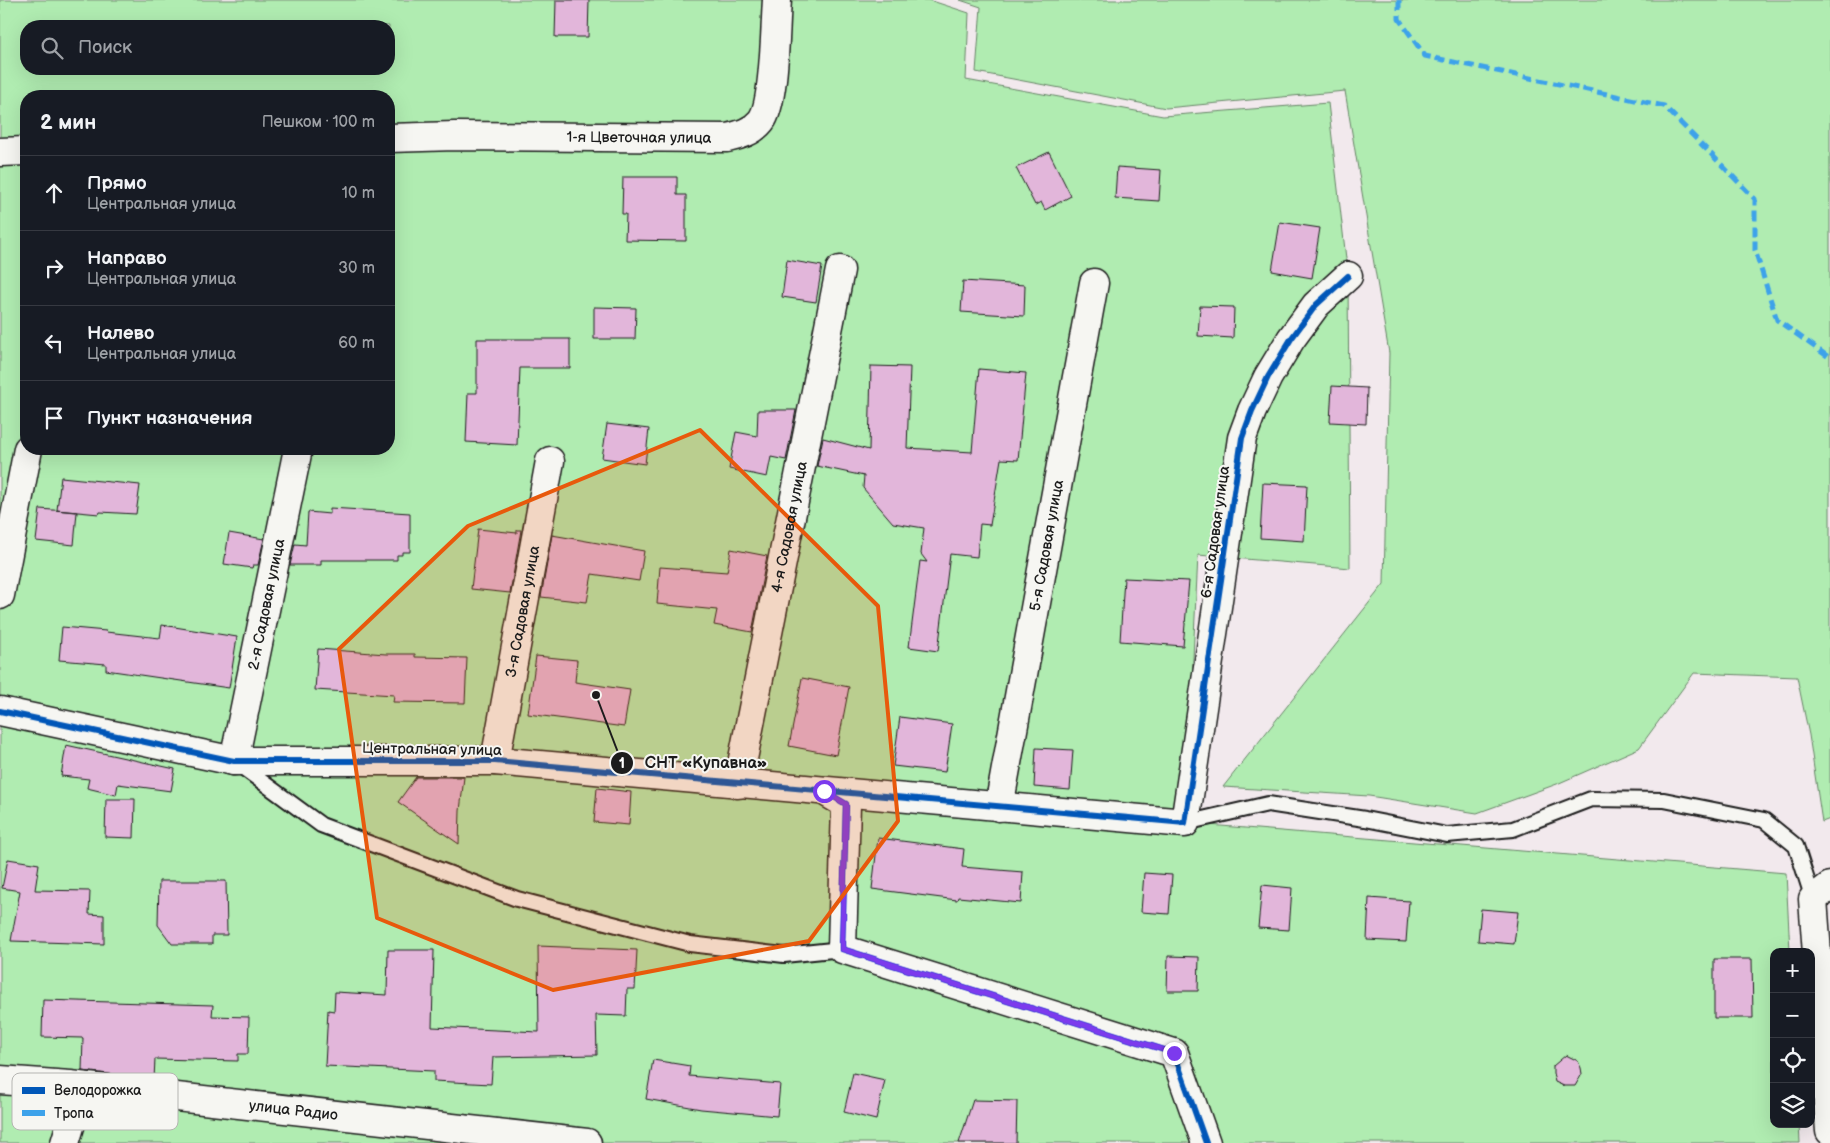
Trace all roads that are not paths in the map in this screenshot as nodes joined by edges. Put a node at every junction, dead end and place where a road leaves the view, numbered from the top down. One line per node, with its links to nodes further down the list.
1 (777, 0): 2 (street, 1-я Цветочная улица)
2 (395, 138)
3 (20, 151): 4 (street)
4 (0, 152)
5 (840, 270): 15 (street, 4-я Садовая улица)
6 (1348, 276): 18 (street, 6-я Садовая улица)
7 (1094, 283): 17 (street, 5-я Садовая улица)
8 (27, 455): 11 (street)
9 (297, 455): 13 (street, 2-я Садовая улица)
10 (550, 461): 14 (street, 3-я Садовая улица)
11 (0, 594)
12 (0, 712): 13 (street, Центральная улица)
13 (234, 761): 14 (street, Центральная улица); 20 (lane)
14 (495, 761): 15 (street, Центральная улица)
15 (738, 784): 16 (street, Центральная улица)
16 (824, 791): 17 (street); 20 (street, Центральная улица)
17 (999, 807): 18 (street)
18 (1185, 823): 19 (lane)
19 (1821, 892): 23 (street)
20 (842, 949): 27 (street)
21 (178, 1100): 24 (street, улица Радио)
22 (69, 1130): 25 (street)
23 (1830, 1131)
24 (441, 1135): 26 (street, улица Радио)
25 (65, 1143)
26 (587, 1143)
27 (1206, 1143)

